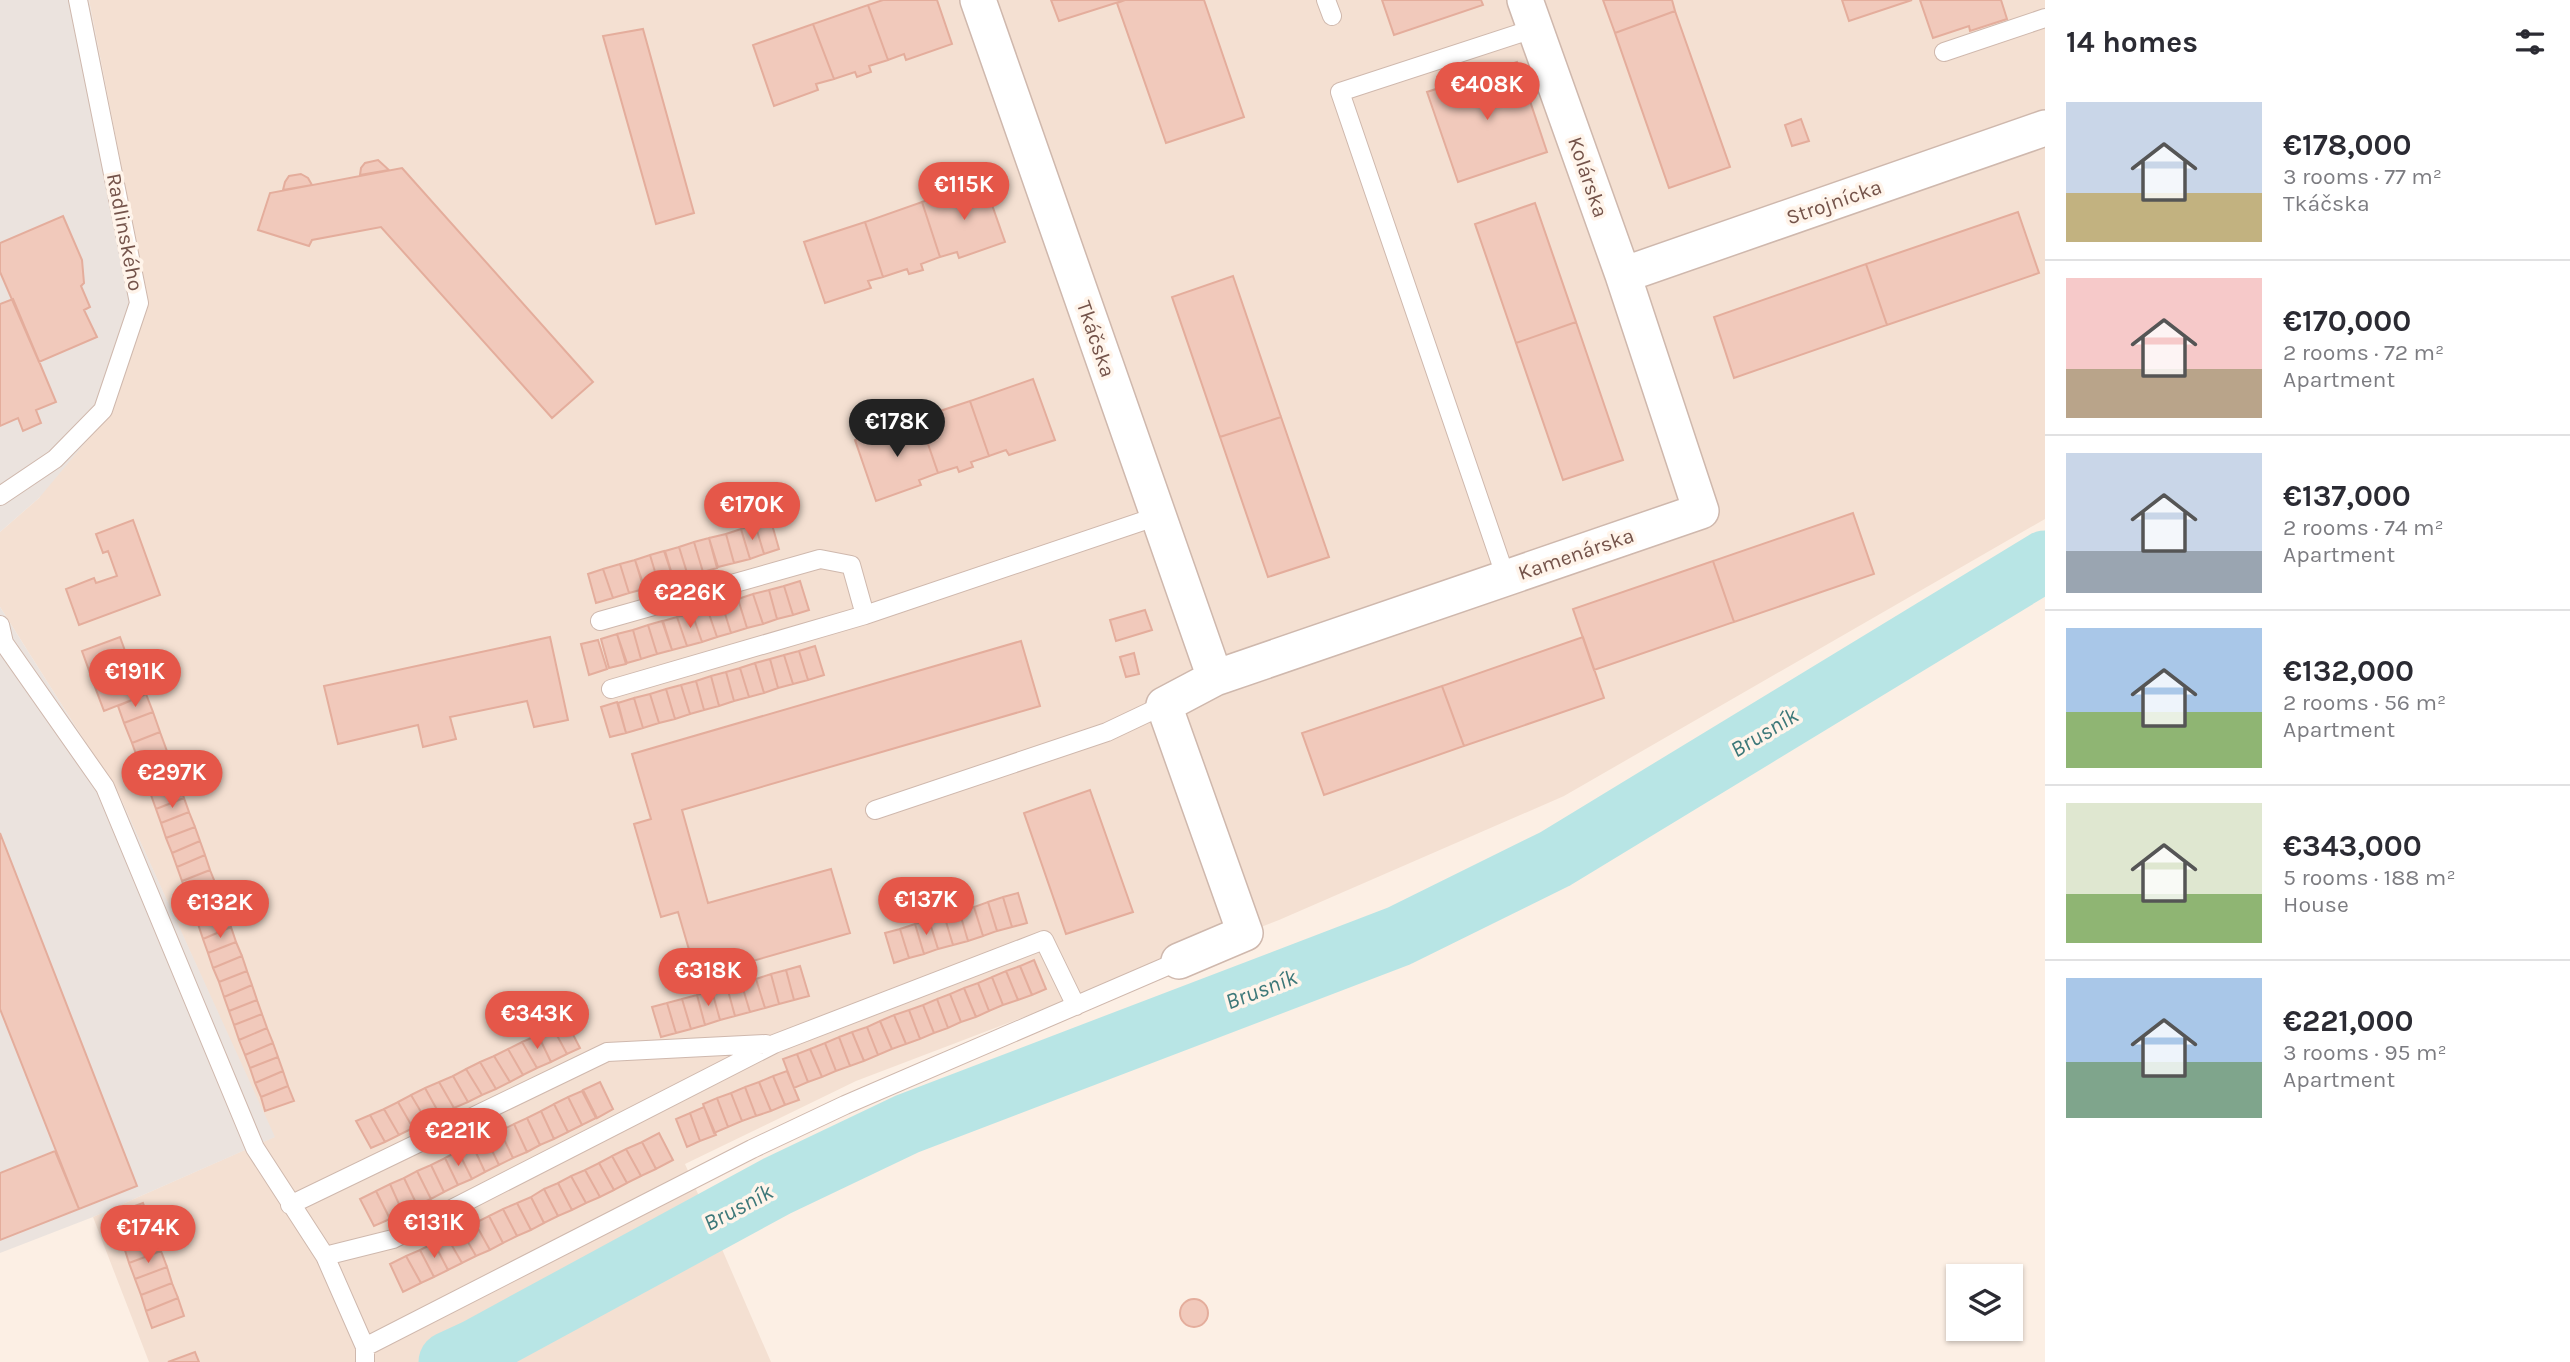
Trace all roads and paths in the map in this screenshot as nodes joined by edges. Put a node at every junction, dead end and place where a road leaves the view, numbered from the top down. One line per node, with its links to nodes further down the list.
1 (78, 0): 8 (lane, Radlinského)
2 (978, 0): 9 (street, Tkáčska)
3 (1530, 14): 7 (street, Kolárska); 10 (lane)
4 (2045, 18): 5 (lane)
5 (1944, 52)
6 (2045, 128): 7 (street, Strojnícka)
7 (1623, 275): 10 (street, Kamenárska)
8 (0, 496)
9 (1158, 516): 11 (lane); 14 (street, Tkáčska)
10 (1506, 578): 14 (street, Kamenárska)
11 (865, 615): 12 (lane); 15 (lane)
12 (600, 621)
13 (0, 625): 21 (lane)
14 (1215, 678): 16 (street, Kamenárska)
15 (611, 689)
16 (1164, 705): 17 (lane); 18 (street)
17 (875, 810)
18 (1180, 961): 19 (lane)
19 (1076, 1006): 20 (lane); 23 (lane)
20 (774, 1044): 21 (lane); 22 (lane)
21 (290, 1205): 22 (lane)
22 (325, 1256): 23 (lane)
23 (365, 1355)

